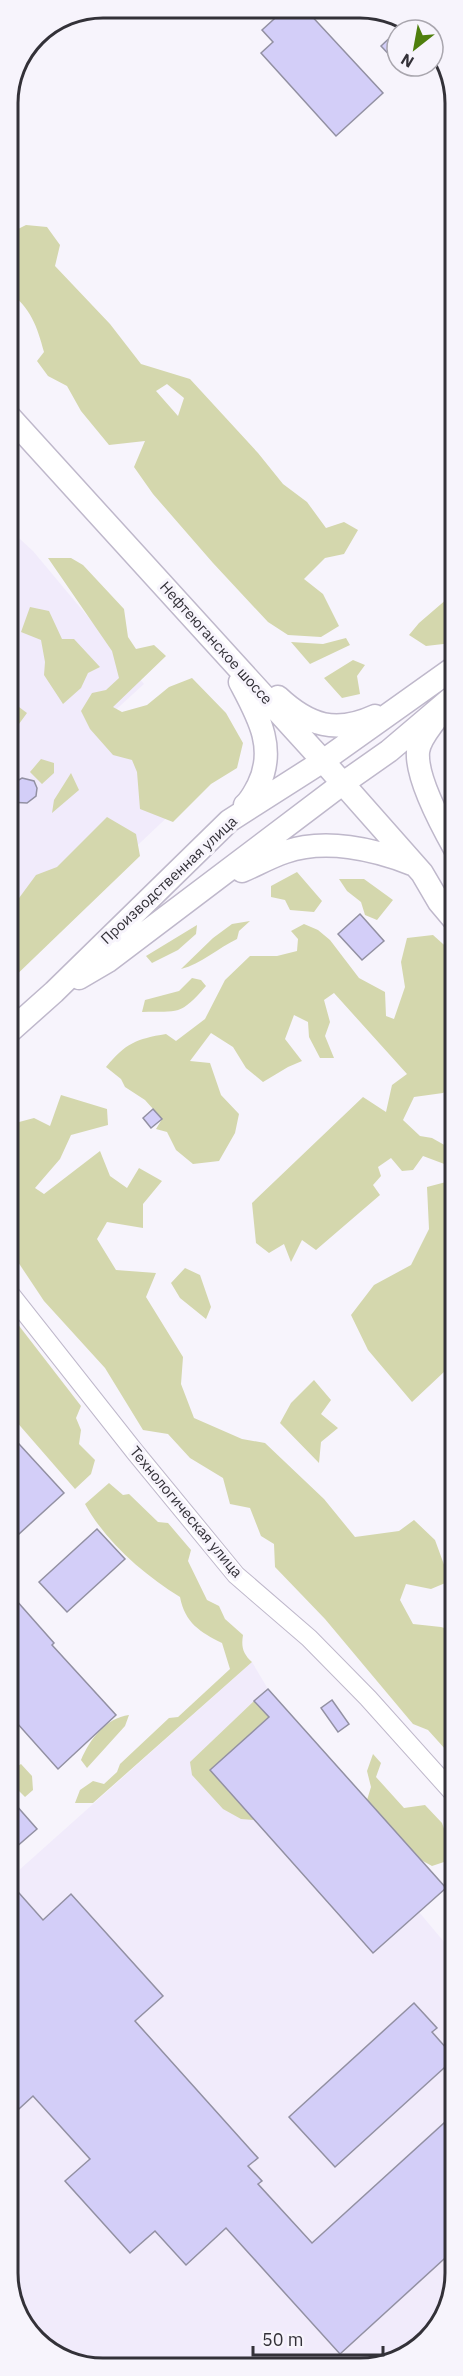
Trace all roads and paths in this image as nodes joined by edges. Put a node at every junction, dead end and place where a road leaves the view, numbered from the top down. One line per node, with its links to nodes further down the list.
1 (18, 426): 2 (main road, Нефтеюганское шоссе)
2 (224, 651): 4 (main road); 7 (main road, Нефтеюганское шоссе); 9 (main road)
3 (445, 673): 4 (main road)
4 (404, 702): 7 (main road, Производственная улица)
5 (445, 704): 8 (main road, Производственная улица)
6 (445, 707): 10 (main road)
7 (323, 761): 8 (main road, Нефтеюганское шоссе); 9 (main road, Производственная улица)
8 (342, 784): 11 (main road, Нефтеюганское шоссе); 12 (main road, Производственная улица)
9 (229, 821): 15 (main road, Производственная улица)
10 (445, 830)
11 (418, 869): 12 (main road); 13 (main road, Нефтеюганское шоссе); 14 (main road, Нефтеюганское шоссе)
12 (207, 886): 15 (main road, Производственная улица)
13 (445, 890)
14 (445, 909)
15 (54, 992): 16 (main road, Производственная улица)
16 (18, 1024)
17 (18, 1304): 18 (street, Технологическая улица)
18 (445, 1785)

